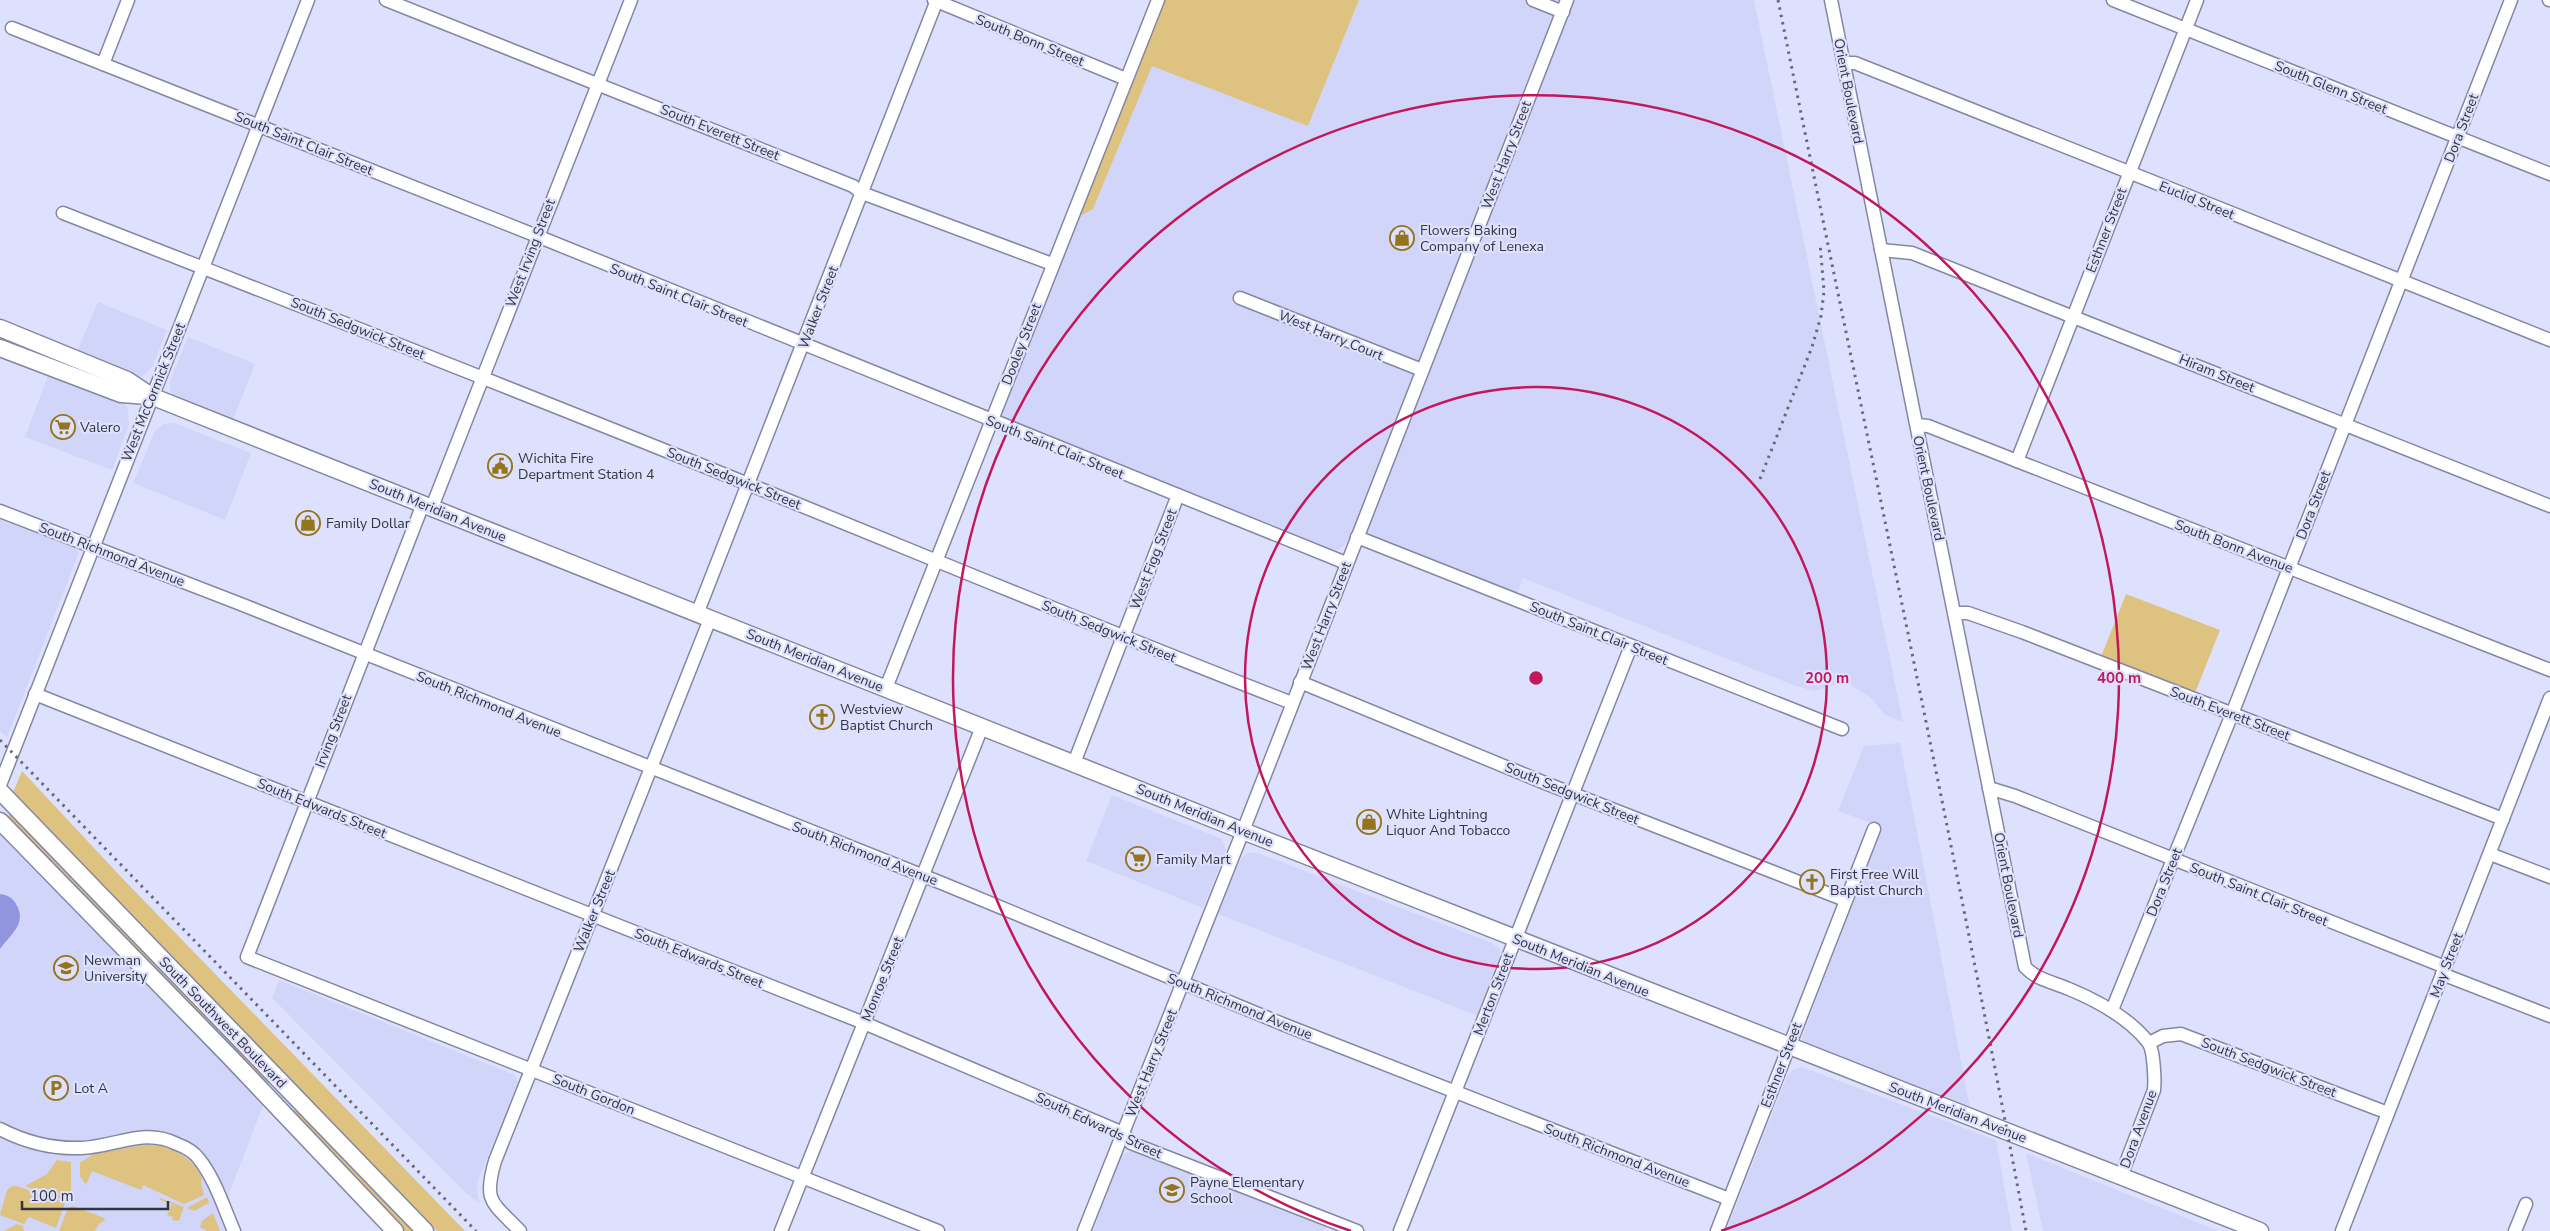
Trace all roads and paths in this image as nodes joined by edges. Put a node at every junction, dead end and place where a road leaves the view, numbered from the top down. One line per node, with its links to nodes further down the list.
1 (128, 0): 16 (street)
2 (308, 0): 19 (street, West McCormick Street)
3 (386, 0): 18 (street, South Everett Street)
4 (631, 0): 18 (street, West Irving Street)
5 (936, 0): 17 (street, South Bonn Street); 23 (street, Walker Street)
6 (1158, 0): 17 (street, Dooley Street)
7 (1534, 0): 12 (street)
8 (1831, 0): 15 (street, Orient Boulevard)
9 (2113, 0): 14 (street, South Glenn Street)
10 (2197, 0): 14 (street, Esthner Street)
11 (2511, 0): 20 (street, Dora Street)
12 (1565, 6): 36 (street, West Harry Street)
13 (12, 28): 16 (street, South Saint Clair Street)
14 (2185, 29): 20 (street, South Glenn Street); 21 (street, Esthner Street)
15 (1844, 63): 21 (street, Euclid Street); 26 (street, Orient Boulevard)
16 (103, 64): 19 (street, South Saint Clair Street)
17 (1126, 79): 27 (street, Dooley Street)
18 (598, 84): 23 (street, South Everett Street); 25 (street, West Irving Street)
19 (259, 125): 25 (street, South Saint Clair Street); 28 (street, West McCormick Street)
20 (2458, 137): 22 (street, South Glenn Street); 29 (street, Dora Street)
21 (2128, 172): 29 (street, Euclid Street); 31 (street, Esthner Street)
22 (2550, 174)
23 (862, 193): 27 (street, South Everett Street); 34 (street, Walker Street)
24 (63, 213): 28 (street, South Sedgwick Street)
25 (537, 236): 34 (street, South Saint Clair Street); 37 (street, West Irving Street)
26 (1881, 250): 31 (street, Hiram Street); 41 (street, Orient Boulevard)
27 (1052, 264): 39 (street, Dooley Street)
28 (203, 267): 37 (street, South Sedgwick Street); 38 (street, West McCormick Street)
29 (2401, 281): 33 (street, Euclid Street); 40 (street, Dora Street)
30 (1240, 298): 36 (street, West Harry Court)
31 (2072, 316): 40 (street, Hiram Street); 42 (street, Esthner Street)
32 (0, 328): 38 (main road, South Meridian Avenue)
33 (2550, 340)
34 (803, 345): 39 (street, South Saint Clair Street); 43 (street, Walker Street)
35 (0, 348): 38 (main road, South Meridian Avenue)
36 (1422, 370): 48 (street, West Harry Street)
37 (482, 377): 43 (street, South Sedgwick Street); 45 (street, West Irving Street)
38 (151, 396): 45 (main road, South Meridian Avenue); 49 (street, West McCormick Street)
39 (991, 422): 44 (street, South Saint Clair Street); 50 (street, Dooley Street)
40 (2345, 424): 46 (street, Hiram Street); 52 (street, Dora Street)
41 (1917, 425): 42 (street, South Bonn Avenue); 53 (street, Orient Boulevard)
42 (2017, 461): 52 (street, South Bonn Avenue)
43 (748, 484): 50 (street, South Sedgwick Street); 54 (street, Walker Street)
44 (1178, 495): 51 (street, South Saint Clair Street); 55 (street, West Figg Street)
45 (427, 506): 54 (main road, South Meridian Avenue); 57 (street, Irving Street)
46 (2550, 506)
47 (0, 511): 49 (street, South Richmond Avenue)
48 (1356, 537): 51 (street, West Harry Street); 56 (street, South Saint Clair Street)
49 (92, 547): 57 (street, South Richmond Avenue); 61 (street, West McCormick Street)
50 (936, 560): 55 (street, South Sedgwick Street); 60 (street, Dooley Street)
51 (1346, 563): 59 (street, West Harry Street)
52 (2289, 568): 58 (street, South Bonn Avenue); 64 (street, Dora Street)
53 (1955, 613): 64 (street, South Everett Street); 71 (street, Orient Boulevard)
54 (703, 616): 60 (main road, South Meridian Avenue); 69 (street, Walker Street)
55 (1123, 638): 63 (street, South Sedgwick Street); 68 (street, West Figg Street)
56 (1630, 646): 67 (street, South Saint Clair Street); 73 (street, Merton Street)
57 (364, 654): 69 (street, South Richmond Avenue); 74 (street, Irving Street)
58 (2550, 670)
59 (1300, 682): 63 (street, West Harry Street); 73 (street, South Sedgwick Street)
60 (886, 688): 66 (main road, South Meridian Avenue)
61 (35, 694): 70 (street, West McCormick Street); 74 (street, South Edwards Street)
62 (2550, 698): 65 (street, May Street)
63 (1292, 703): 78 (street, West Harry Street)
64 (2232, 714): 75 (street, South Everett Street); 80 (street, Dora Street)
65 (2545, 725): 75 (street, May Street)
66 (982, 726): 68 (main road, South Meridian Avenue); 81 (street, Monroe Street)
67 (1842, 729)
68 (1074, 763): 78 (main road, South Meridian Avenue)
69 (650, 768): 81 (street, South Richmond Avenue); 84 (street, Walker Street)
70 (0, 785)
71 (1989, 788): 80 (street, South Saint Clair Street); 89 (street, Orient Boulevard)
72 (0, 791): 105 (main road, South Southwest Boulevard)
73 (1572, 794): 83 (street, South Sedgwick Street); 85 (street, Merton Street)
74 (306, 802): 84 (street, South Edwards Street); 86 (street, Irving Street)
75 (2503, 819): 79 (street, May Street)
76 (0, 821): 104 (main road, South Southwest Boulevard)
77 (1874, 829): 83 (street, Esthner Street)
78 (1243, 831): 85 (main road, South Meridian Avenue); 88 (street, West Harry Street)
79 (2490, 854): 82 (street); 87 (street, May Street)
80 (2173, 860): 87 (street, South Saint Clair Street); 89 (street, Dora Street)
81 (923, 875): 88 (street, South Richmond Avenue); 91 (street, Monroe Street)
82 (2550, 877)
83 (1845, 900): 93 (street, Esthner Street)
84 (592, 916): 91 (street, South Edwards Street); 94 (street, Walker Street)
85 (1515, 938): 93 (main road, South Meridian Avenue); 95 (street, Merton Street)
86 (250, 958): 94 (street, South Gordon)
87 (2444, 971): 90 (street, South Saint Clair Street); 96 (street, May Street)
88 (1182, 982): 95 (street, South Richmond Avenue); 98 (street, West Harry Street)
89 (2112, 1010): 92 (street)
90 (2550, 1016)
91 (864, 1023): 98 (street, South Edwards Street); 100 (street, Monroe Street)
92 (2149, 1043): 96 (street, South Sedgwick Street); 99 (street, Dora Avenue)
93 (1788, 1045): 99 (main road, South Meridian Avenue); 101 (street, Esthner Street)
94 (531, 1069): 100 (street, South Gordon); 106 (street, Walker Street)
95 (1455, 1092): 101 (street, South Richmond Avenue); 111 (street, Merton Street)
96 (2388, 1113): 114 (street, May Street)
97 (0, 1129): 103 (street)
98 (1122, 1133): 109 (street, West Harry Street); 110 (street, South Edwards Street)
99 (2121, 1176): 113 (main road, South Meridian Avenue)
100 (802, 1177): 107 (street, Monroe Street); 108 (street, South Gordon)
101 (1729, 1199): 112 (street, Esthner Street)
102 (2526, 1204): 115 (street)
103 (234, 1231)
104 (395, 1231)
105 (426, 1231)
106 (520, 1231)
107 (781, 1231)
108 (938, 1231)
109 (1084, 1231)
110 (1357, 1231)
111 (1400, 1231)
112 (1717, 1231)
113 (2260, 1231)
114 (2342, 1231)
115 (2515, 1231)

